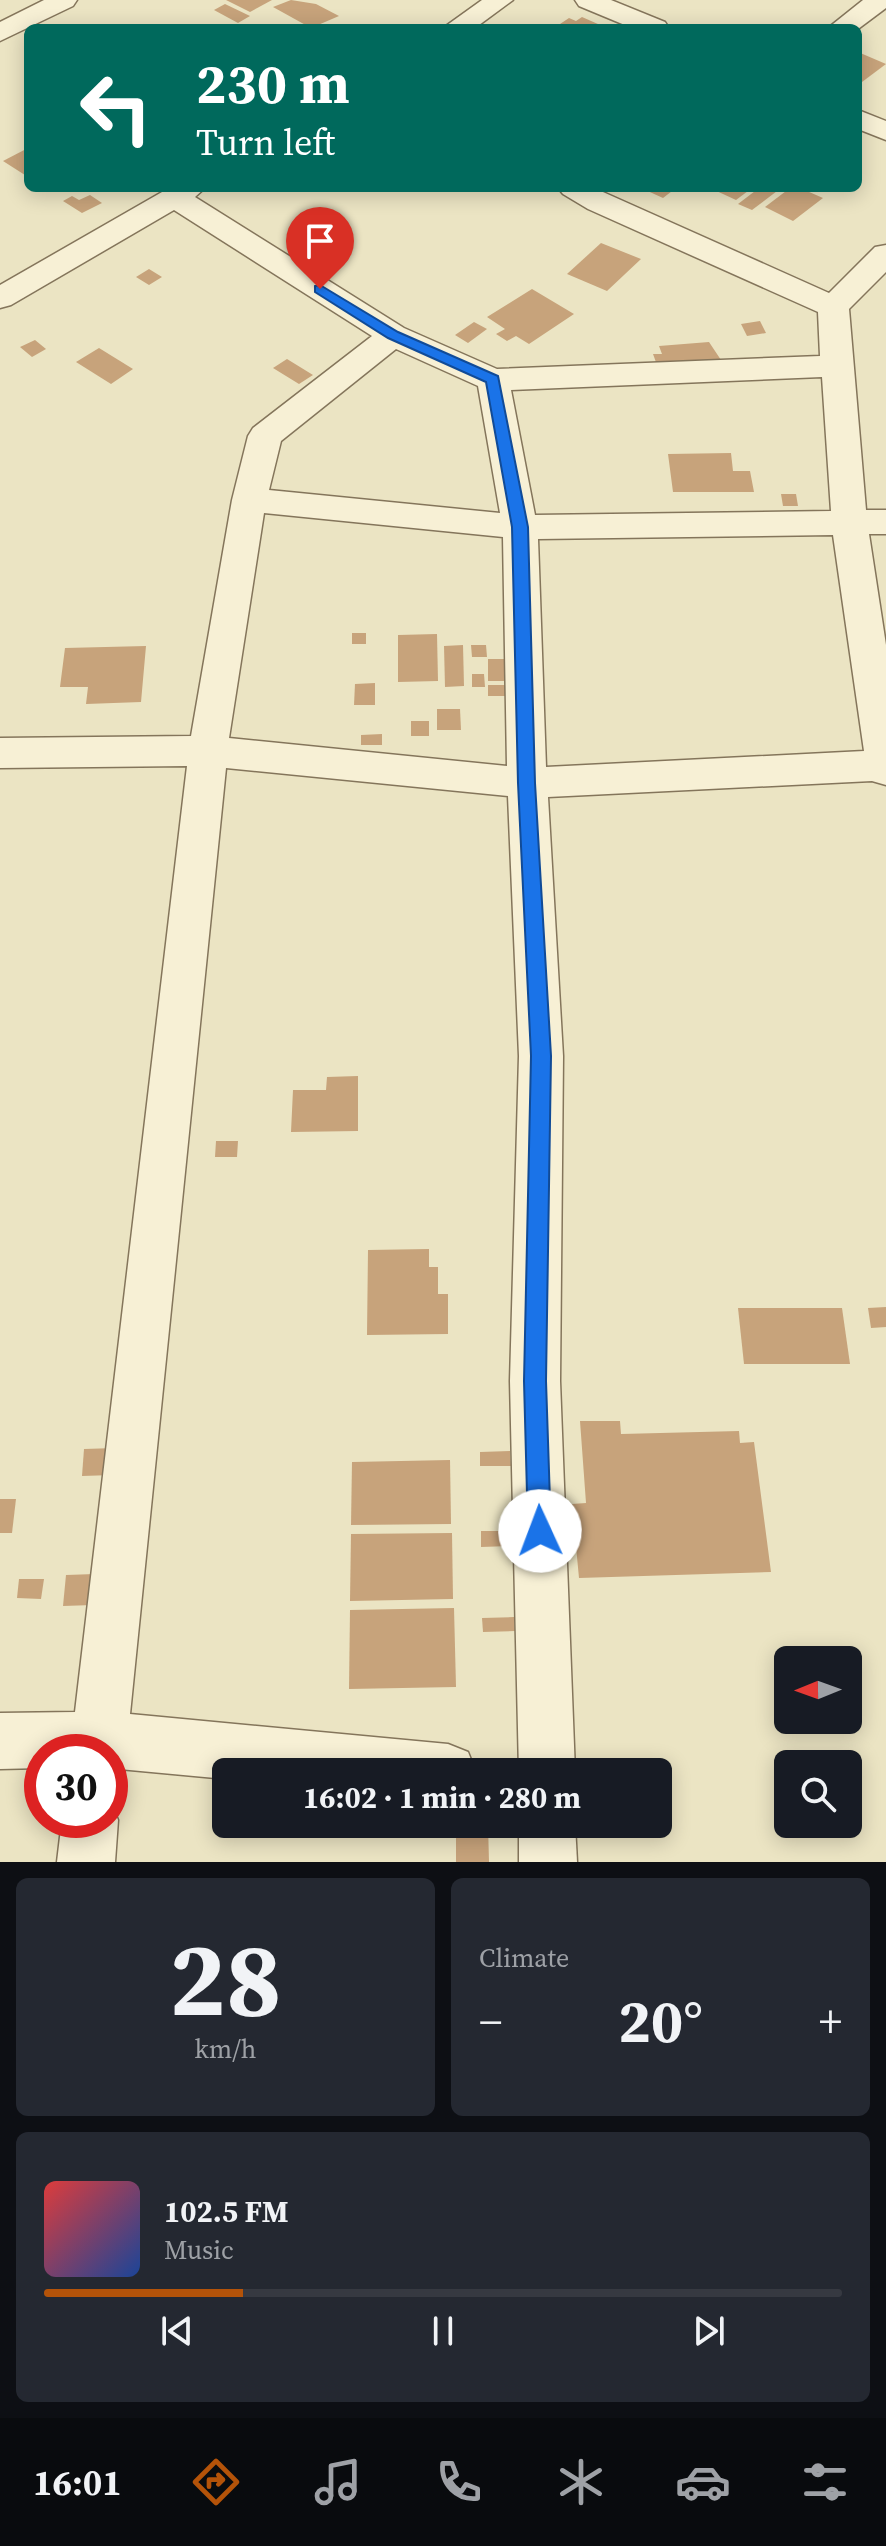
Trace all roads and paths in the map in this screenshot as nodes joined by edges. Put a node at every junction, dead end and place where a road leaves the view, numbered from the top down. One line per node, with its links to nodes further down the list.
1 (64, 0): 8 (street)
2 (500, 0): 5 (street)
3 (588, 0): 6 (street)
4 (880, 0): 7 (street)
5 (463, 24)
6 (645, 24)
7 (847, 24)
8 (0, 33)
9 (862, 121): 10 (street)
10 (886, 131)
11 (182, 192): 14 (street); 16 (street)
12 (581, 192): 15 (street)
13 (886, 254): 15 (street)
14 (0, 298)
15 (833, 307): 17 (street)
16 (393, 335): 18 (street); 19 (street)
17 (838, 366): 18 (street); 20 (street)
18 (493, 380): 22 (street)
19 (249, 500): 22 (street); 23 (street)
20 (849, 521): 21 (street); 22 (street); 25 (street)
21 (886, 522)
22 (520, 527): 26 (street)
23 (208, 751): 24 (street); 26 (street); 27 (street)
24 (0, 753)
25 (886, 767): 26 (street)
26 (527, 783): 32 (street)
27 (100, 1734)
28 (0, 1741): 29 (street)
29 (24, 1742)
30 (128, 1748): 31 (street)
31 (260, 1758)
32 (547, 1758)
33 (88, 1838): 35 (street)
34 (547, 1838): 36 (street)
35 (86, 1862)
36 (548, 1862)

